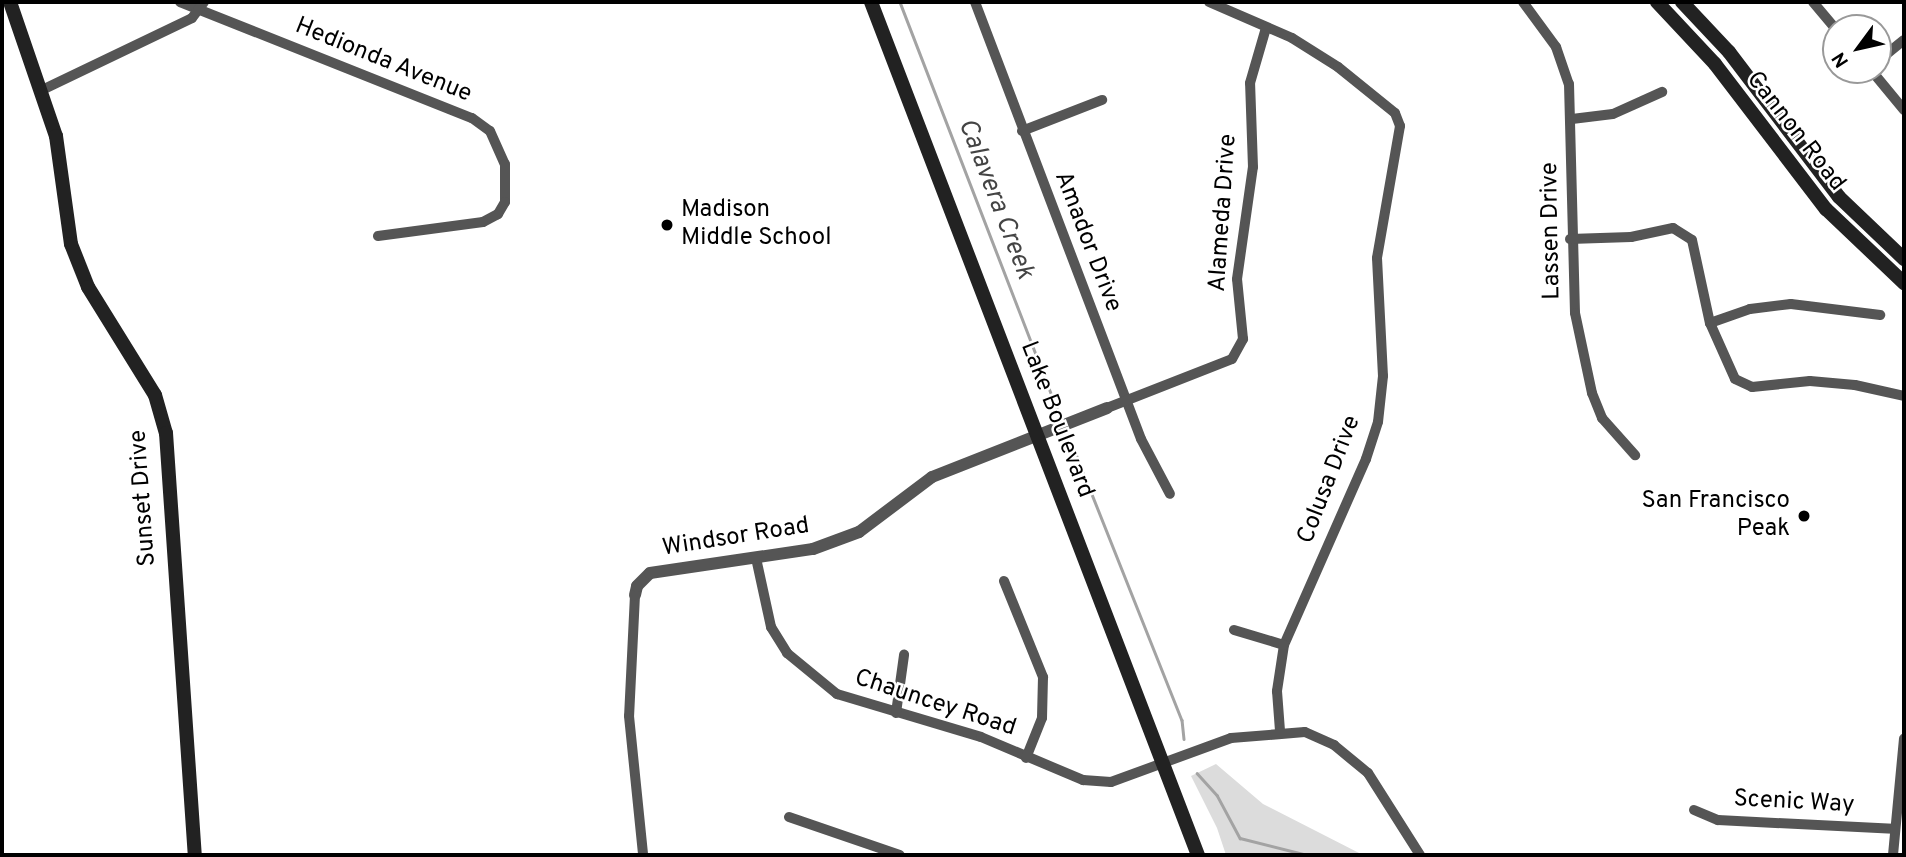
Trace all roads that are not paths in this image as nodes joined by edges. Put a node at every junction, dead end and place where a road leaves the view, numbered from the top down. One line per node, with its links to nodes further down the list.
1 (10, 2): 12 (main road, Sunset Drive)
2 (180, 2): 9 (street, Hedionda Avenue)
3 (871, 2): 27 (main road, Lake Boulevard)
4 (975, 2): 17 (street, Amador Drive)
5 (1209, 2): 10 (street)
6 (1523, 2): 16 (street, Lassen Drive)
7 (1657, 2): 21 (main road, Cannon Road)
8 (1682, 2): 20 (main road, Cannon Road)
9 (202, 6): 12 (street); 18 (street, Hedionda Avenue)
10 (1266, 27): 25 (street, Alameda Drive); 34 (street, Colusa Drive)
11 (1883, 84): 15 (street)
12 (42, 90): 44 (main road, Sunset Drive)
13 (1662, 92): 16 (street)
14 (1102, 100): 17 (street)
15 (1904, 110)
16 (1572, 119): 19 (street, Lassen Drive)
17 (1022, 131): 25 (street, Amador Drive)
18 (378, 236)
19 (1570, 239): 23 (street); 28 (street, Lassen Drive)
20 (1904, 260)
21 (1904, 283)
22 (1880, 315): 23 (street)
23 (1710, 323): 24 (street)
24 (1904, 395)
25 (1126, 401): 26 (street, Alameda Drive); 29 (street, Amador Drive)
26 (1107, 408): 27 (street, Alameda Drive)
27 (1036, 434): 30 (street, Windsor Road); 40 (main road, Lake Boulevard)
28 (1634, 455)
29 (1170, 494)
30 (756, 558): 32 (street, Windsor Road); 36 (street, Chauncey Road)
31 (1004, 581): 39 (street)
32 (635, 595): 45 (street)
33 (1234, 630): 34 (street)
34 (1284, 645): 37 (street, Colusa Drive)
35 (904, 655): 36 (street)
36 (896, 713): 39 (street, Chauncey Road)
37 (1280, 731): 40 (street, Chauncey Road); 48 (street, Chauncey Road)
38 (1904, 738): 43 (street)
39 (1026, 758): 40 (street, Chauncey Road)
40 (1164, 765): 47 (main road, Lake Boulevard)
41 (1694, 810): 43 (street, Scenic Way)
42 (789, 817): 46 (street)
43 (1893, 829): 49 (street)
44 (195, 855)
45 (643, 855)
46 (900, 855)
47 (1198, 855)
48 (1420, 855)
49 (1893, 855)

